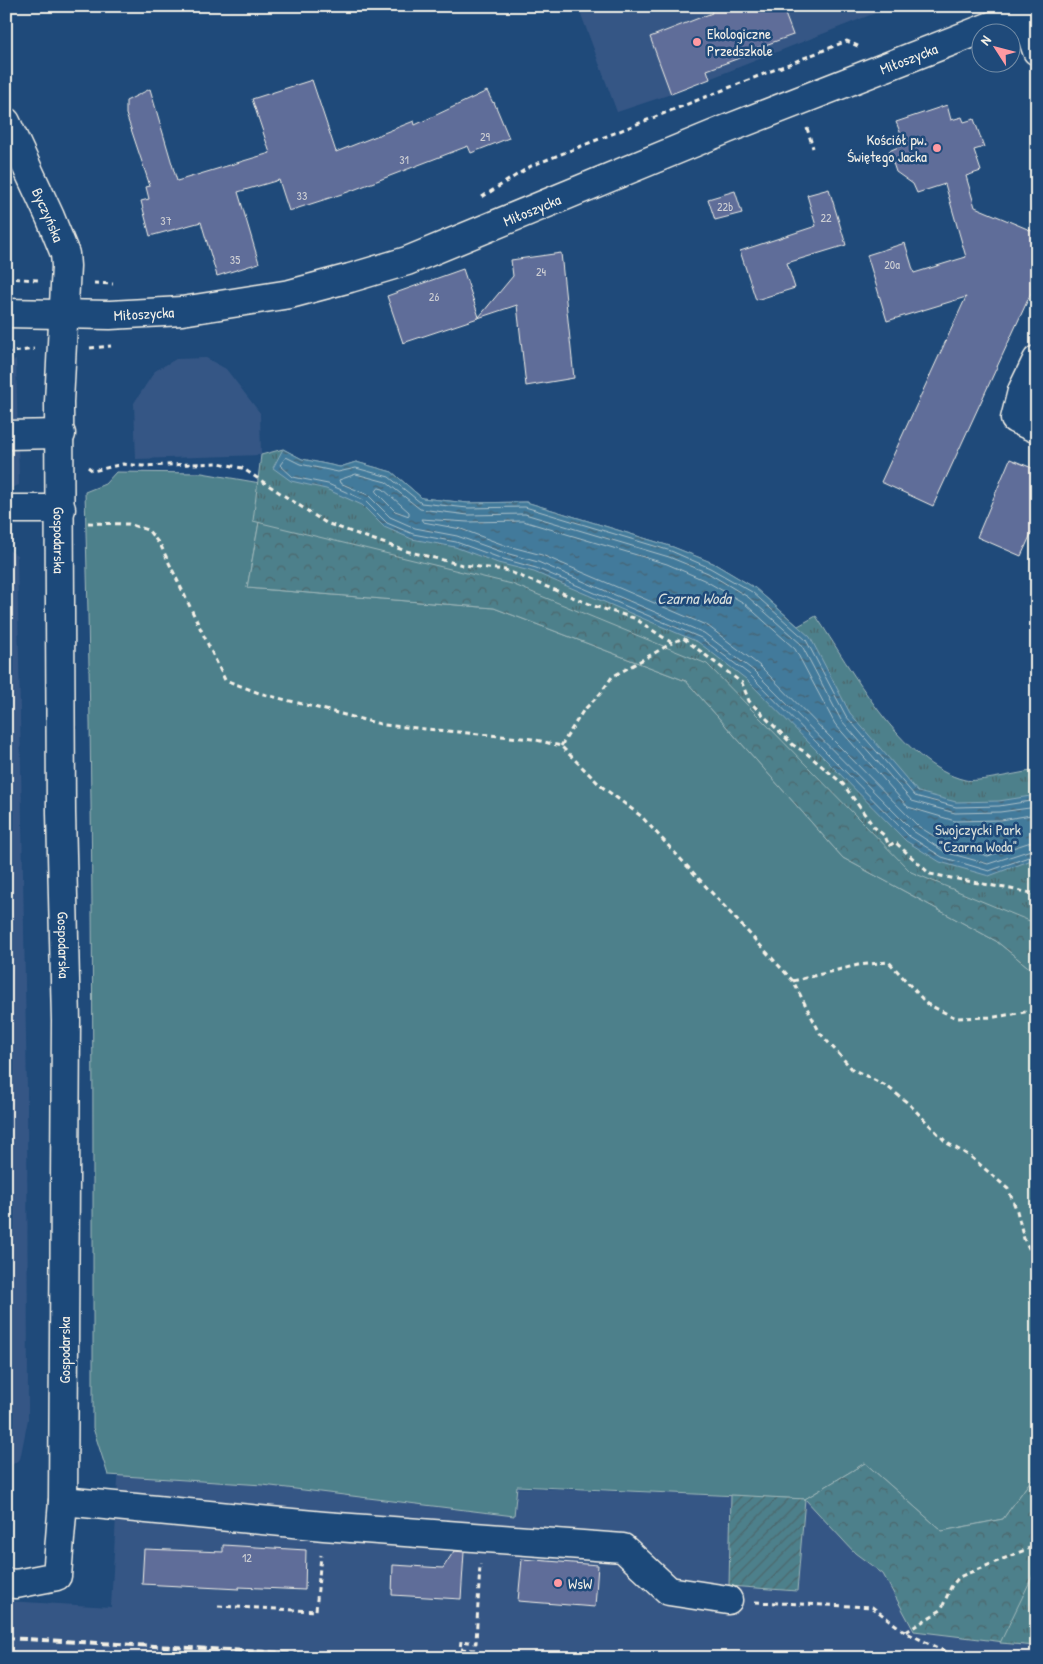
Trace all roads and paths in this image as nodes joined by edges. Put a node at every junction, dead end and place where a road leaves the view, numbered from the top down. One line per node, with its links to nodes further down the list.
1 (1030, 11): 2 (street); 13 (street, Miłoszycka)
2 (1037, 51)
3 (660, 117): 7 (path)
4 (6, 122): 13 (street, Byczyńska)
5 (807, 129): 6 (path)
6 (813, 148)
7 (476, 201)
8 (6, 278): 9 (path)
9 (29, 279)
10 (98, 283): 11 (path)
11 (115, 284)
12 (6, 313): 13 (street, Miłoszycka)
13 (63, 314): 18 (street, Gospodarska)
14 (25, 350): 15 (path)
15 (6, 353)
16 (1037, 360): 17 (street)
17 (1037, 429)
18 (61, 434): 19 (street); 22 (street, Gospodarska)
19 (6, 435)
20 (86, 464): 23 (path)
21 (6, 509): 22 (street)
22 (69, 516): 24 (path); 29 (street, Gospodarska)
23 (672, 643): 24 (path); 25 (path)
24 (561, 746): 26 (path)
25 (1037, 894)
26 (793, 981): 27 (path); 28 (path)
27 (1037, 1010)
28 (1037, 1263)
29 (63, 1501): 30 (street); 33 (street, Gospodarska)
30 (324, 1526): 31 (street); 35 (path)
31 (481, 1536): 34 (street); 37 (path)
32 (1037, 1545): 36 (path)
33 (6, 1583)
34 (728, 1600): 36 (path)
35 (218, 1606)
36 (905, 1632): 38 (path)
37 (476, 1658)
38 (958, 1658)

